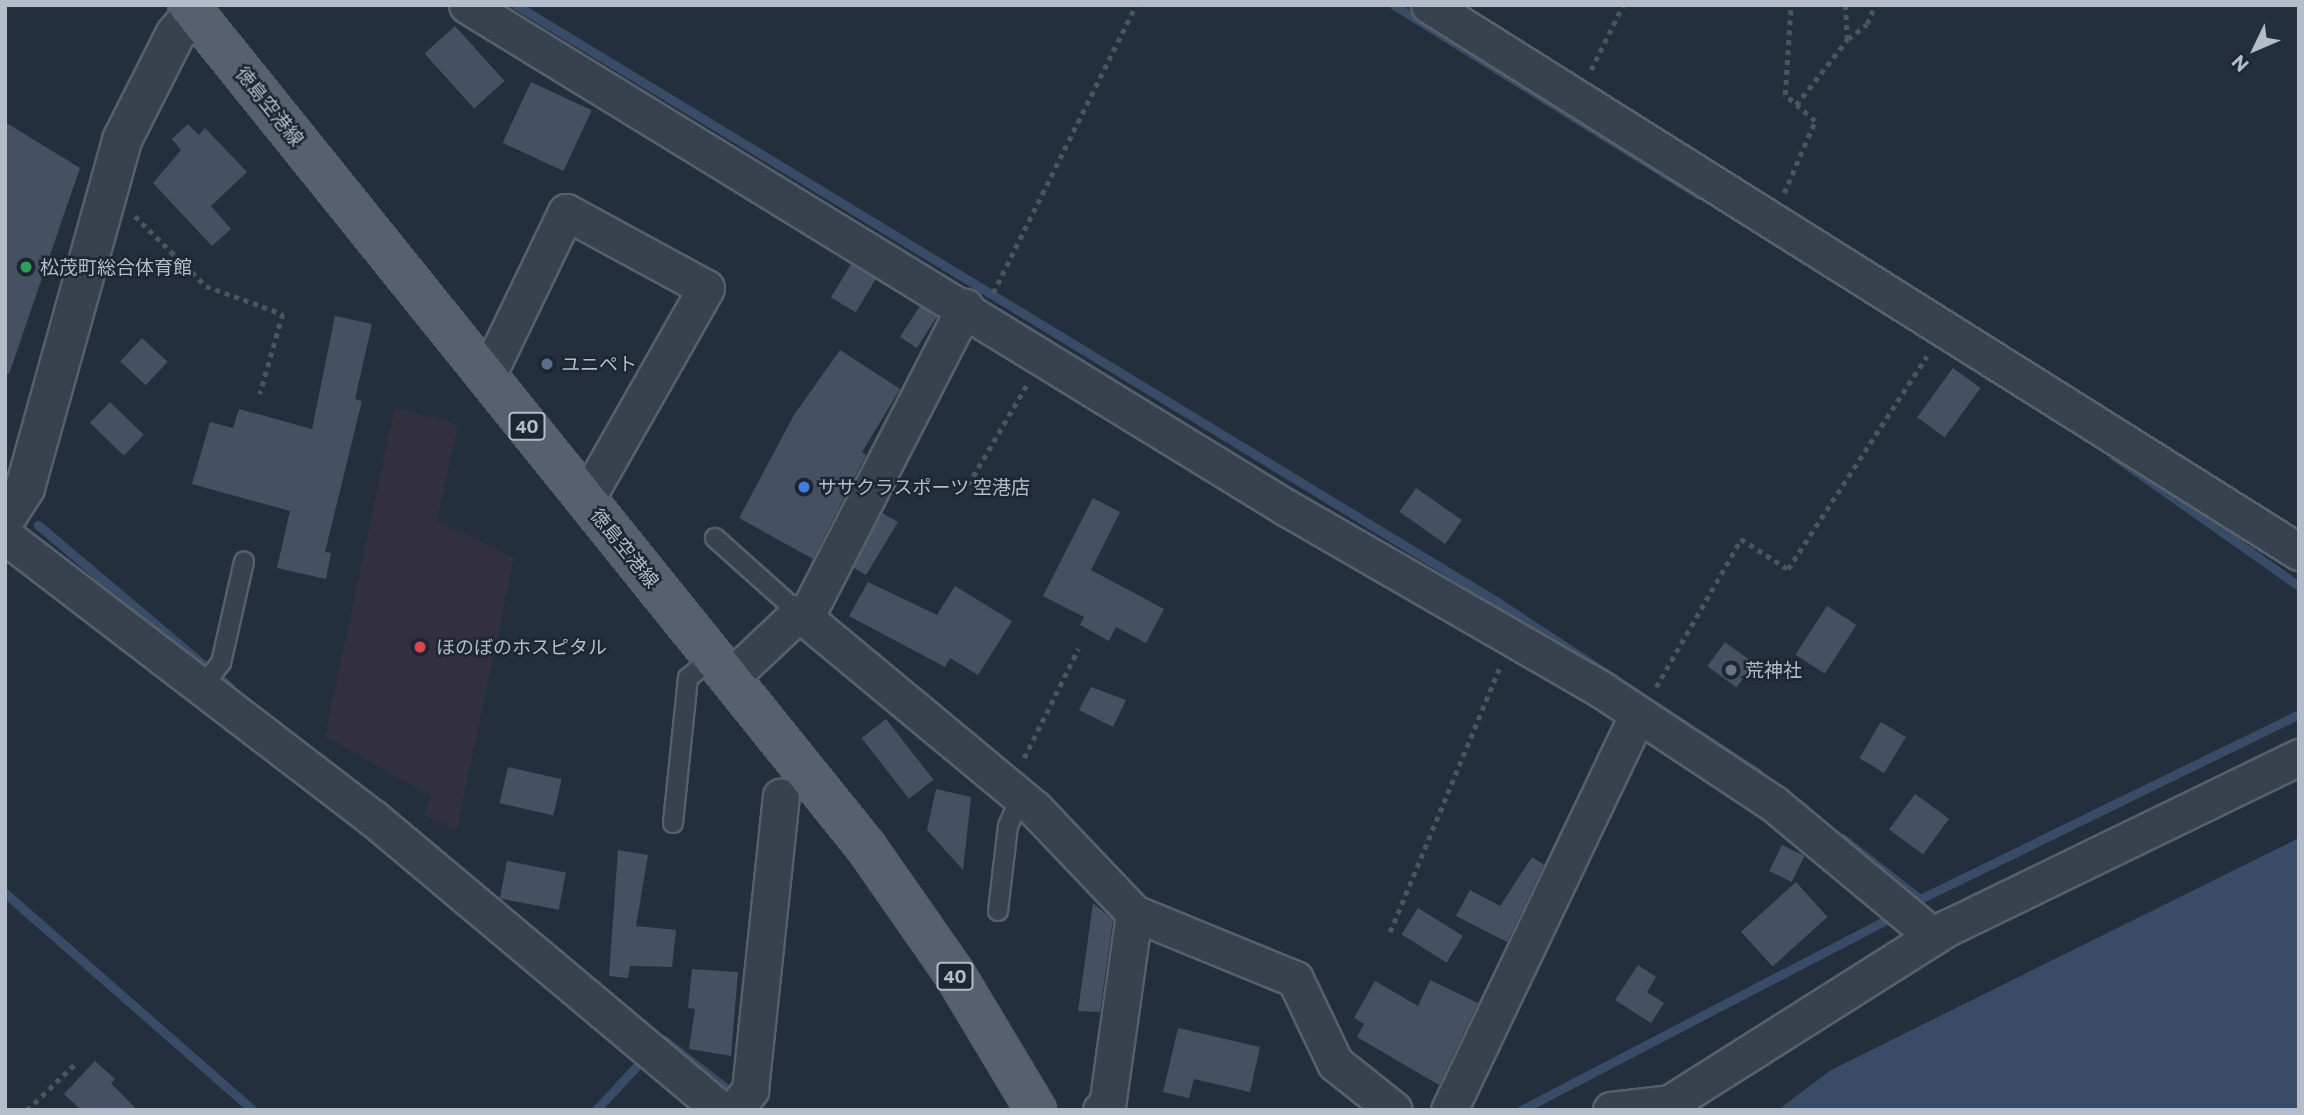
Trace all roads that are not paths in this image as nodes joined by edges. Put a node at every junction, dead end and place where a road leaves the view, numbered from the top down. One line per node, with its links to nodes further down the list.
1 (467, 5): 4 (street)
2 (1429, 5): 10 (street)
3 (194, 7): 5 (main road, 徳島空港線 / 40); 7 (street)
4 (973, 312): 12 (street); 15 (street)
5 (487, 376): 6 (main road, 徳島空港線 / 40); 6 (street)
6 (586, 499): 13 (main road, 徳島空港線 / 40)
7 (15, 504)
8 (5, 536): 14 (street)
9 (715, 538): 12 (lane)
10 (2299, 552)
11 (244, 562): 14 (lane)
12 (802, 615): 13 (street); 18 (street)
13 (721, 667): 19 (lane); 25 (main road, 徳島空港線 / 40)
14 (211, 675): 24 (street)
15 (1646, 702): 22 (street); 28 (street)
16 (2299, 757): 22 (street)
17 (781, 797): 23 (street)
18 (1013, 804): 20 (lane); 21 (street)
19 (673, 822)
20 (998, 911)
21 (1134, 913): 26 (street); 27 (street)
22 (1933, 936): 29 (street)
23 (742, 1100)
24 (721, 1110)
25 (1036, 1110)
26 (1101, 1110)
27 (1394, 1110)
28 (1449, 1110)
29 (1611, 1110)

